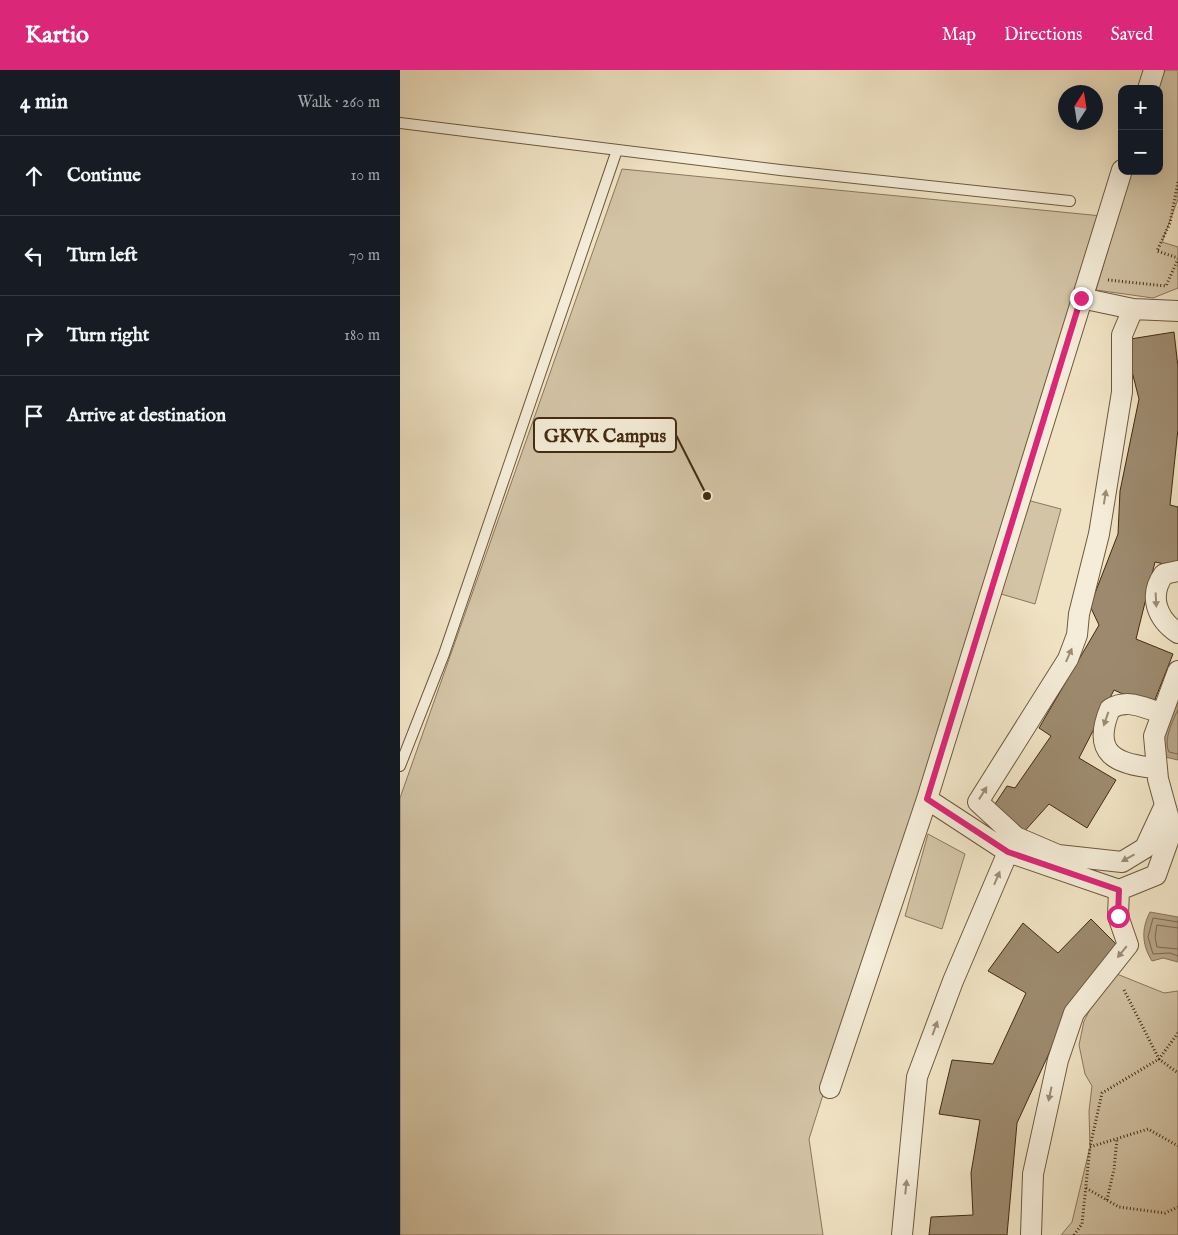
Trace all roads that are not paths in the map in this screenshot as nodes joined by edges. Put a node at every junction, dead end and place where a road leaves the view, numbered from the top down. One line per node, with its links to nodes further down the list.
1 (1154, 70): 2 (street)
2 (1149, 85)
3 (400, 123): 4 (lane)
4 (617, 150): 6 (lane); 14 (lane)
5 (1120, 175): 7 (street)
6 (1070, 201)
7 (1081, 298): 8 (street); 16 (street)
8 (1133, 309): 9 (street); 20 (street, one-way to 8)
9 (1178, 311)
10 (1178, 571): 11 (street, one-way to 11)
11 (1178, 634)
12 (1178, 671): 13 (street)
13 (1162, 713): 15 (street); 15 (street, one-way to 15)
14 (400, 766)
15 (1157, 768): 17 (street)
16 (927, 799): 19 (street); 22 (street)
17 (1165, 806): 18 (street); 20 (street, one-way to 20)
18 (1175, 835): 21 (street)
19 (1008, 852): 20 (street); 23 (street, one-way to 19)
20 (1040, 855): 21 (street)
21 (1119, 890): 24 (street, one-way to 24)
22 (830, 1088)
23 (902, 1235)
24 (1031, 1235)

